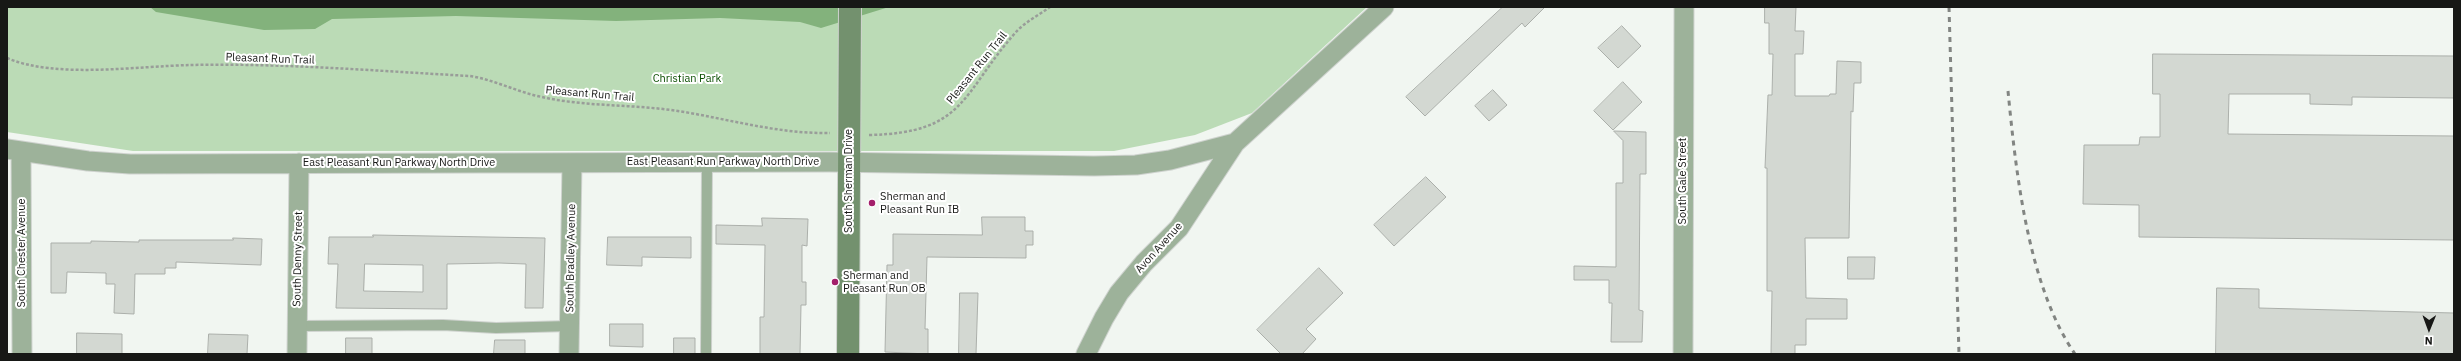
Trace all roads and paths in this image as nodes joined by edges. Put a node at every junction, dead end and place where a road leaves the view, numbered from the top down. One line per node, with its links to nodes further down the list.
1 (850, 7): 6 (main road, South Sherman Drive)
2 (1050, 7): 6 (path, Pleasant Run Trail)
3 (1384, 7): 7 (street, East Pleasant Run Parkway North Drive)
4 (1684, 7): 21 (street, South Gale Street)
5 (7, 58): 6 (path, Pleasant Run Trail)
6 (850, 133): 10 (main road, South Sherman Drive)
7 (1235, 143): 10 (street, East Pleasant Run Parkway North Drive); 20 (street, Avon Avenue)
8 (14, 150): 11 (street, East Pleasant Run Parkway North Drive); 15 (street, South Chester Avenue)
9 (707, 162): 10 (street, East Pleasant Run Parkway North Drive); 12 (street, East Pleasant Run Parkway North Drive); 18 (lane)
10 (849, 162): 19 (main road, South Sherman Drive)
11 (299, 163): 12 (street, East Pleasant Run Parkway North Drive); 13 (street, South Denny Street)
12 (572, 163): 14 (street, South Bradley Avenue)
13 (298, 326): 14 (lane); 16 (street, South Denny Street)
14 (570, 326): 17 (street, South Bradley Avenue)
15 (22, 354)
16 (297, 354)
17 (569, 354)
18 (706, 354)
19 (848, 354)
20 (1086, 354)
21 (1683, 354)

